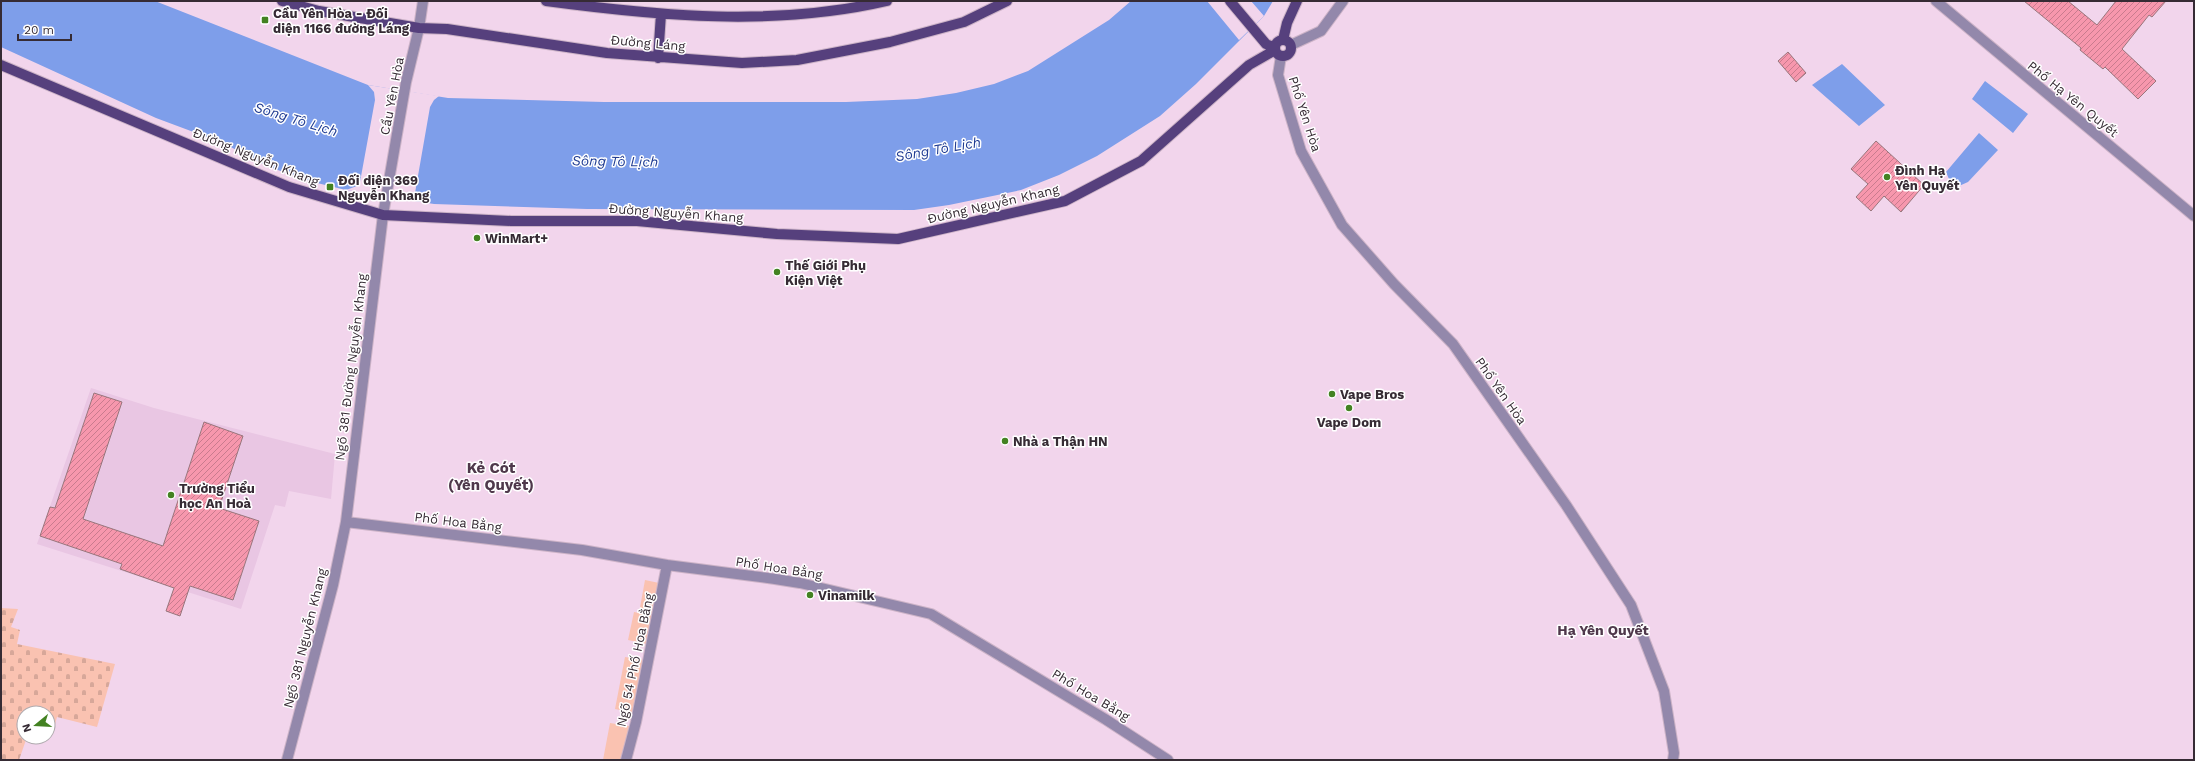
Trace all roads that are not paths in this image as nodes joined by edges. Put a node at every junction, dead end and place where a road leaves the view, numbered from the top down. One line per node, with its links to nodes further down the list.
1 (282, 1): 11 (main road, Đường Láng)
2 (423, 1): 11 (street, Cầu Yên Hòa)
3 (546, 1): 10 (main road)
4 (887, 1): 10 (main road)
5 (1007, 1): 14 (main road, Đường Láng)
6 (1230, 1): 13 (main road)
7 (1297, 1): 12 (main road)
8 (1343, 1): 12 (street)
9 (1936, 1): 17 (street, Phố Hạ Yên Quyết)
10 (661, 14): 14 (main road)
11 (419, 28): 14 (main road, Đường Láng); 16 (street, Cầu Yên Hòa)
12 (1287, 43): 13 (main road); 13 (main road)
13 (1277, 51): 16 (main road, Đường Nguyễn Khang); 23 (street, Phố Yên Hòa)
14 (658, 58)
15 (1, 66): 16 (main road, Đường Nguyễn Khang)
16 (383, 215): 18 (street, Ngõ 381 Đường Nguyễn Khang)
17 (2194, 216)
18 (346, 522): 19 (street, Phố Hoa Bằng); 20 (street, Ngõ 381 Nguyễn Khang)
19 (667, 565): 21 (street, Ngõ 54 Phố Hoa Bằng); 22 (street, Phố Hoa Bằng)
20 (287, 760)
21 (626, 760)
22 (1168, 760)
23 (1674, 760)

